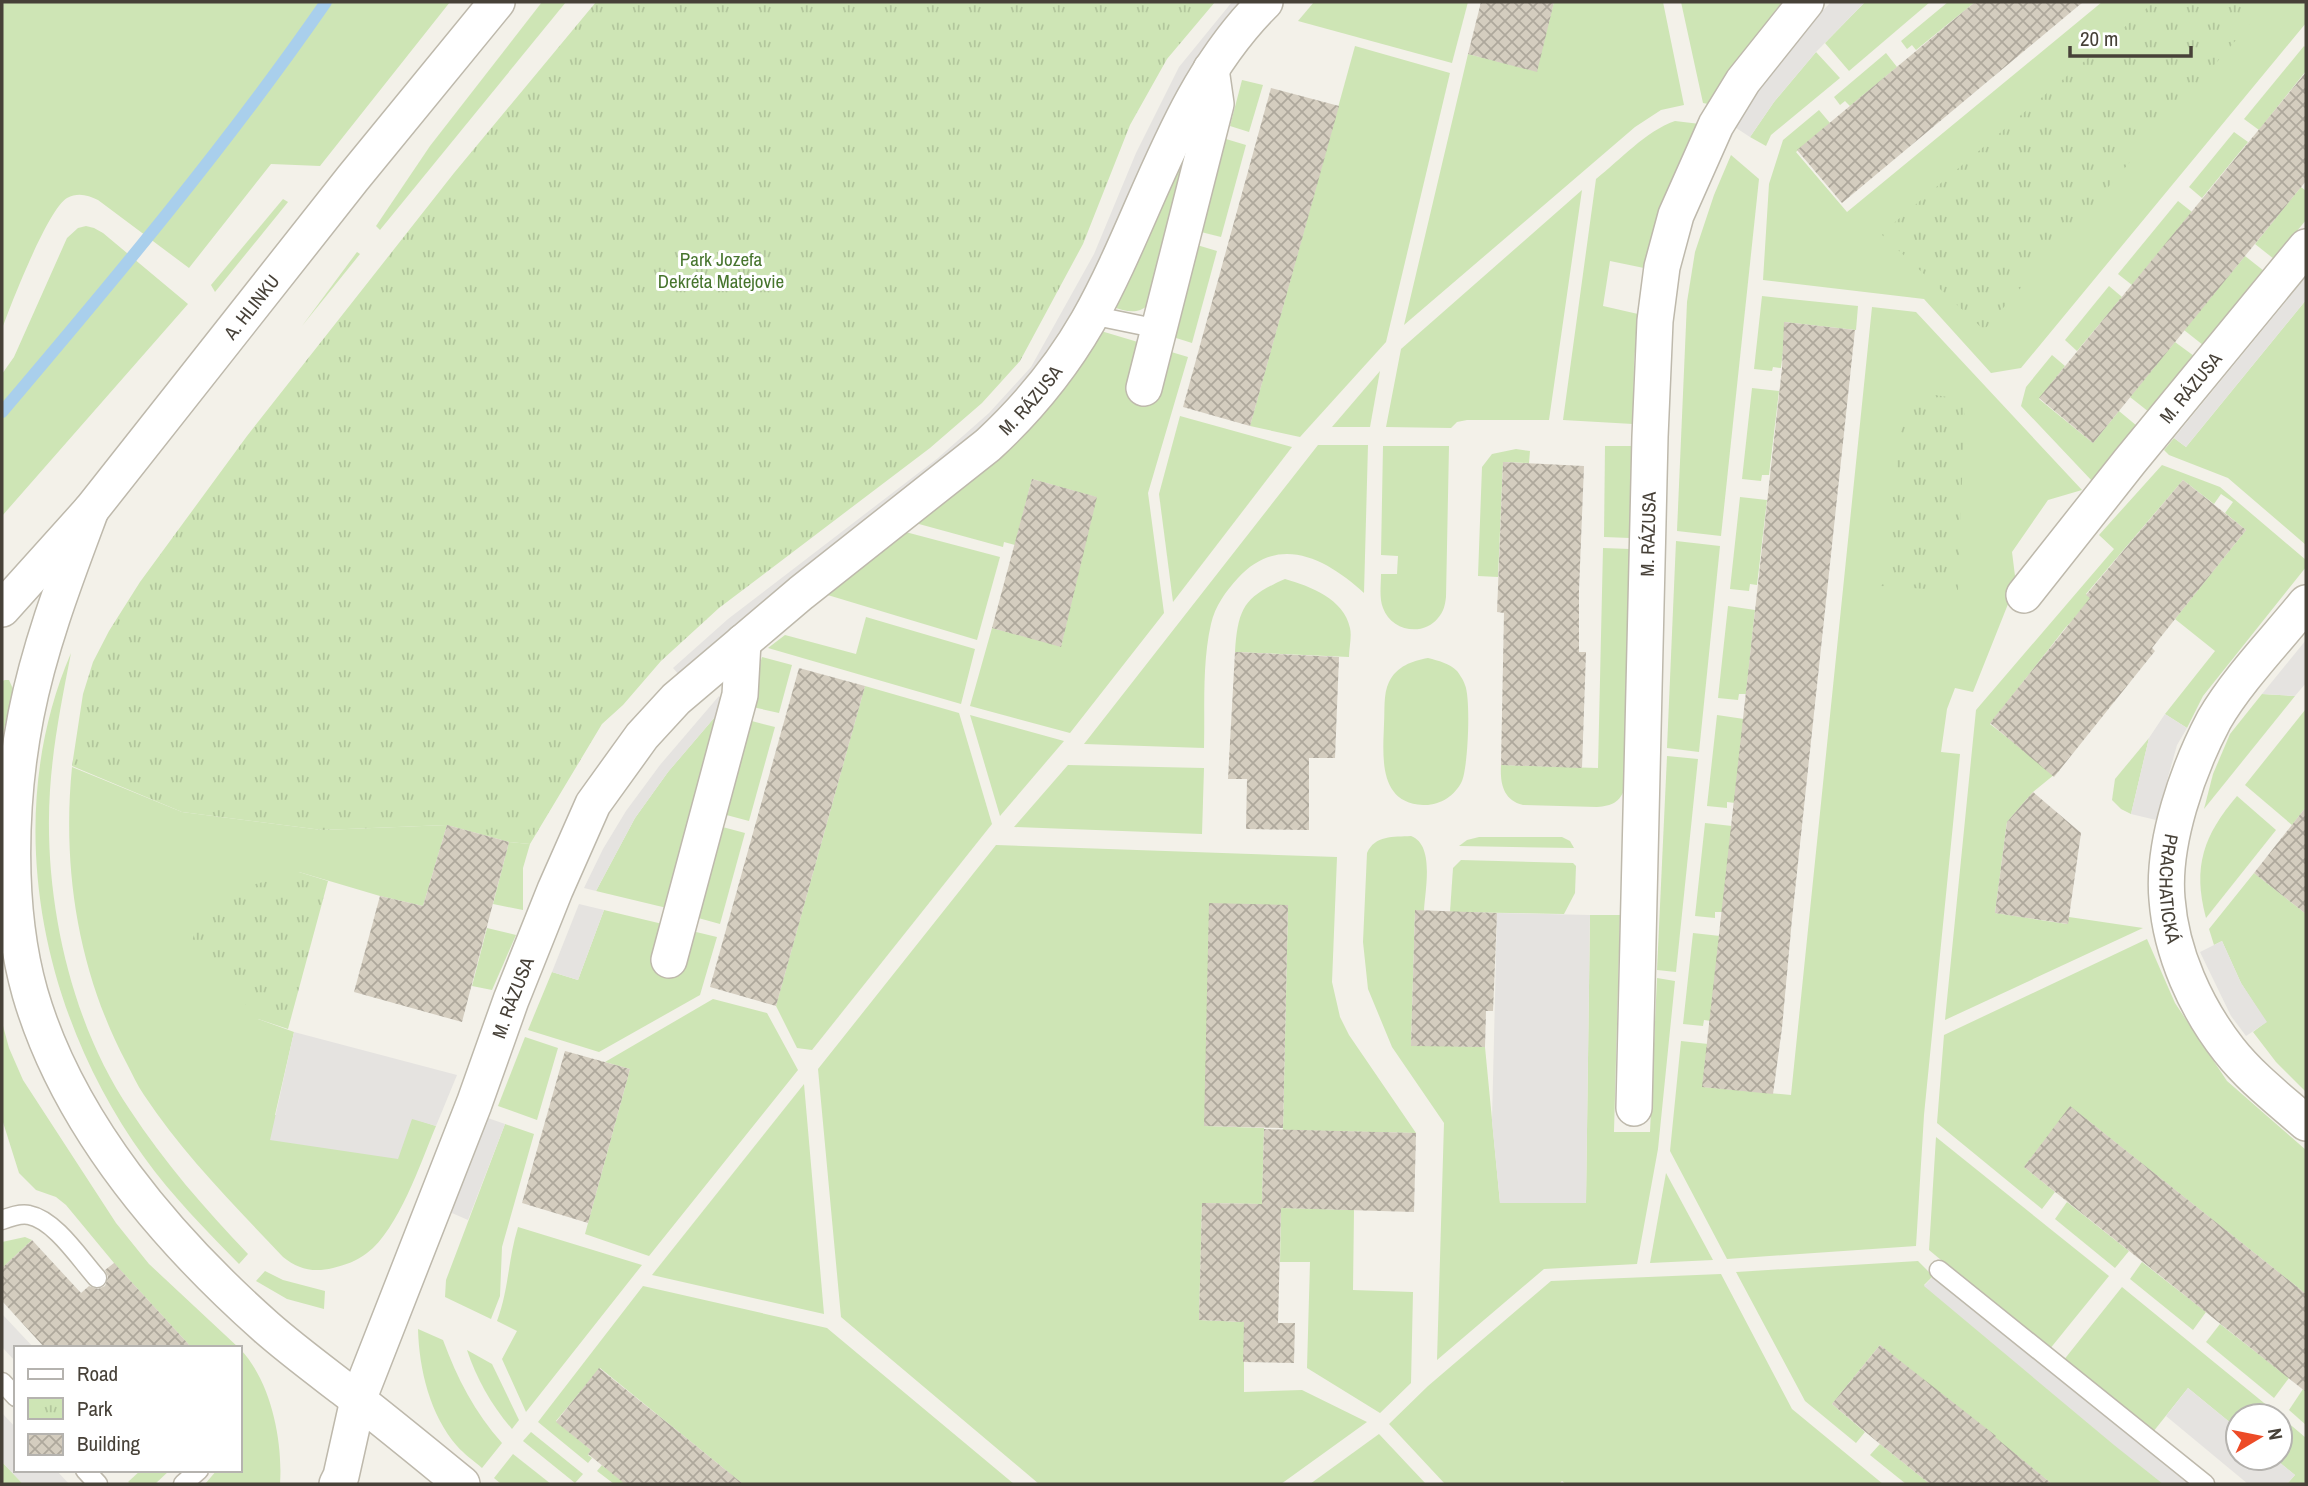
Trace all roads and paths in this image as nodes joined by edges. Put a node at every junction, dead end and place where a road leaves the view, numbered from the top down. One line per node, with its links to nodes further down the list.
1 (497, 2): 9 (street, A. HLINKU)
2 (1265, 2): 4 (street, M. RÁZUSA)
3 (1806, 2): 16 (street, M. RÁZUSA)
4 (1211, 68): 6 (street, M. RÁZUSA); 7 (street)
5 (2306, 247): 10 (street, M. RÁZUSA)
6 (1091, 315): 7 (lane); 13 (street, M. RÁZUSA)
7 (1159, 330): 8 (street)
8 (1144, 388)
9 (90, 510): 12 (street, A. HLINKU); 14 (street)
10 (2024, 595)
11 (2306, 603): 17 (street, PRACHATICKÁ)
12 (2, 609)
13 (743, 642): 15 (street); 23 (street, M. RÁZUSA)
14 (7, 867): 23 (street)
15 (669, 960)
16 (1634, 1108)
17 (2306, 1123)
18 (2, 1220): 20 (lane)
19 (1939, 1270): 28 (lane)
20 (97, 1278)
21 (2, 1382): 22 (lane)
22 (14, 1395)
23 (358, 1400): 26 (street, M. RÁZUSA); 27 (street)
24 (197, 1472): 25 (lane)
25 (183, 1484)
26 (337, 1484)
27 (462, 1484)
28 (2205, 1484)

